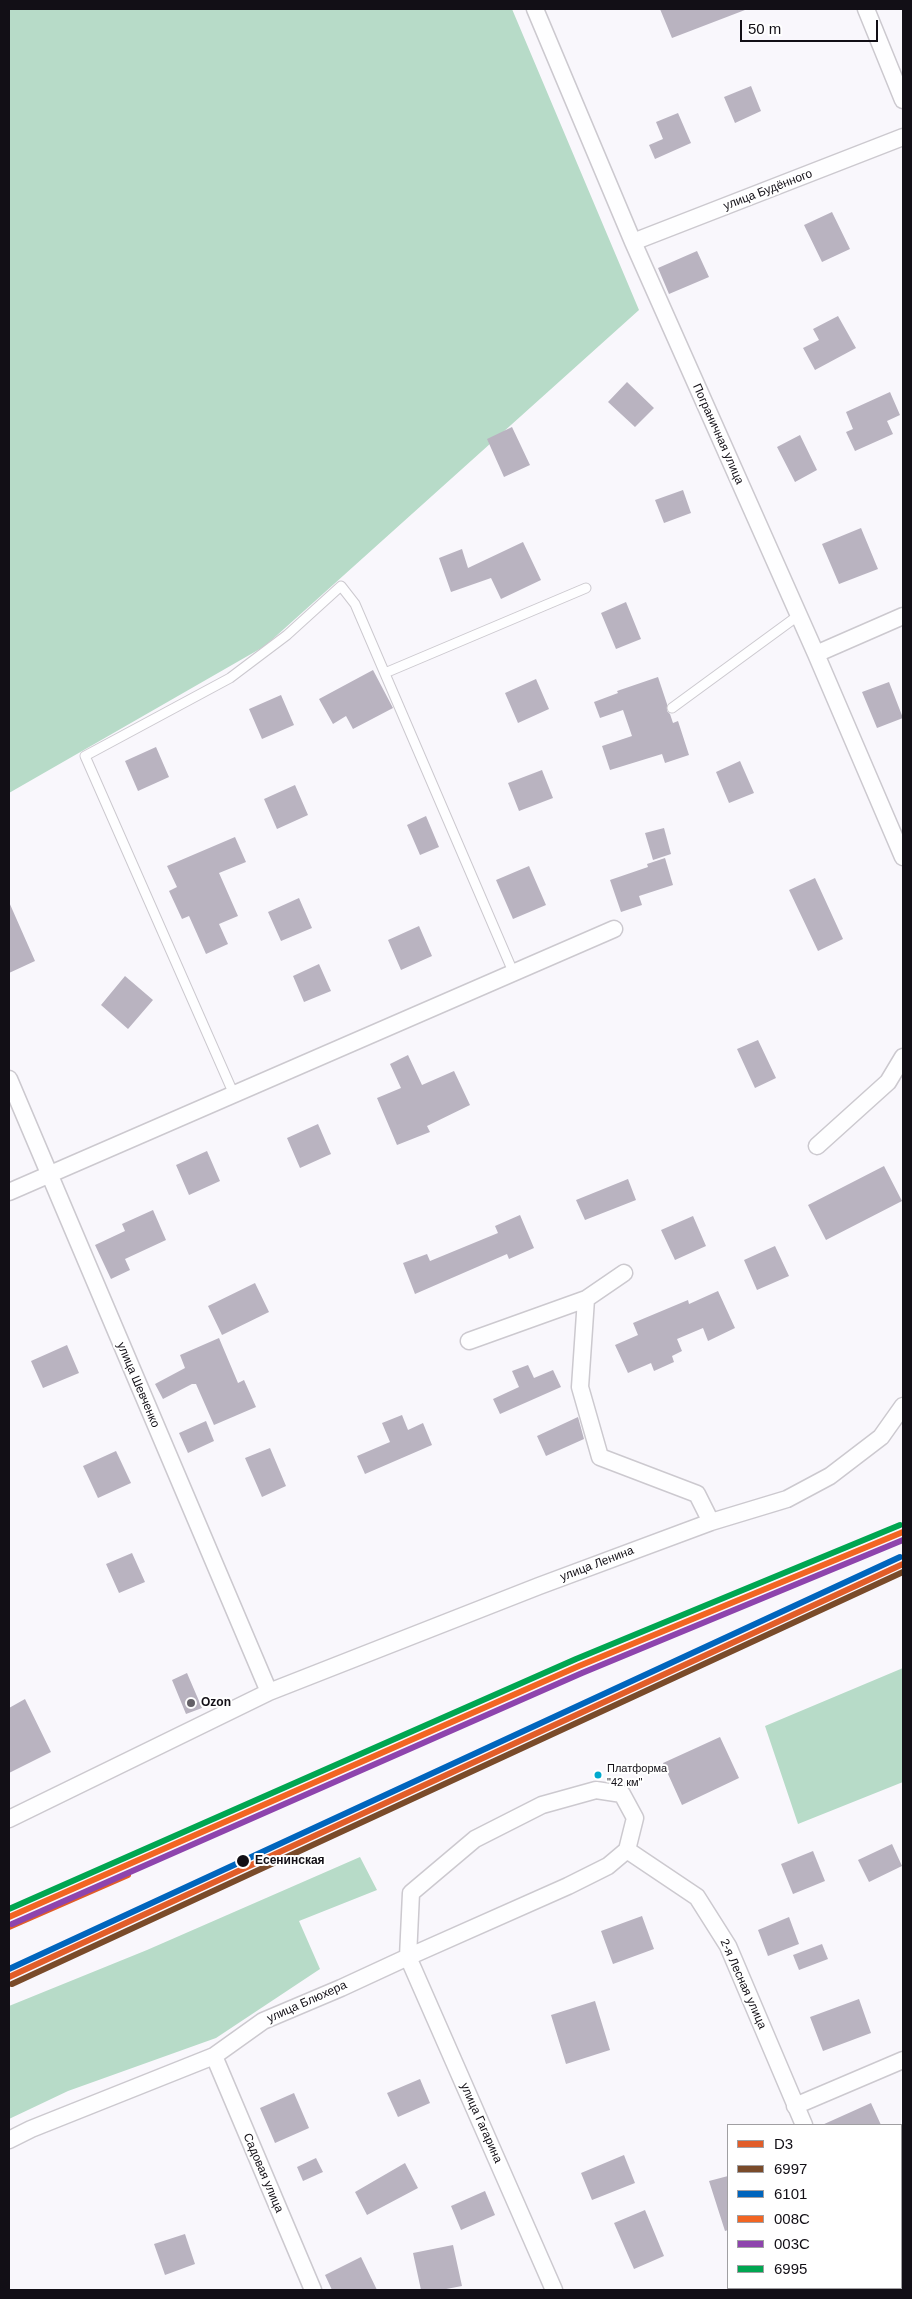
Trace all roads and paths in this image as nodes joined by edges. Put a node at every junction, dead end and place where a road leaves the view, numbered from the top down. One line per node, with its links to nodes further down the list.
1 (535, 9): 5 (street, Пограничная улица)
2 (866, 9): 3 (street)
3 (903, 100)
4 (903, 137): 5 (street, улица Будённого)
5 (633, 242): 7 (street, Пограничная улица)
6 (586, 588): 10 (lane)
7 (799, 615): 9 (street, Пограничная улица); 11 (lane)
8 (903, 616): 9 (street)
9 (816, 654): 12 (street, Пограничная улица)
10 (385, 673): 14 (lane); 17 (lane)
11 (672, 708)
12 (903, 857)
13 (614, 930): 14 (street)
14 (514, 974): 19 (street)
15 (903, 1057): 18 (street)
16 (9, 1079): 19 (street, улица Шевченко)
17 (232, 1090)
18 (817, 1146)
19 (49, 1175): 20 (street); 26 (street, улица Шевченко)
20 (9, 1192)
21 (624, 1273): 22 (street)
22 (586, 1299): 23 (street); 25 (street)
23 (469, 1342)
24 (903, 1406): 25 (street, улица Ленина)
25 (710, 1522): 26 (street, улица Ленина)
26 (269, 1692): 27 (street, улица Ленина)
27 (9, 1819)
28 (627, 1850): 29 (street, улица Блюхера); 29 (street); 32 (street, 2-я Лесная улица)
29 (408, 1957): 30 (street, улица Блюхера); 36 (street, улица Гагарина)
30 (214, 2056): 34 (street, улица Блюхера); 35 (street, Садовая улица)
31 (903, 2060): 32 (street)
32 (795, 2106): 33 (street, 2-я Лесная улица)
33 (804, 2124)
34 (9, 2140)
35 (313, 2290)
36 (554, 2290)

